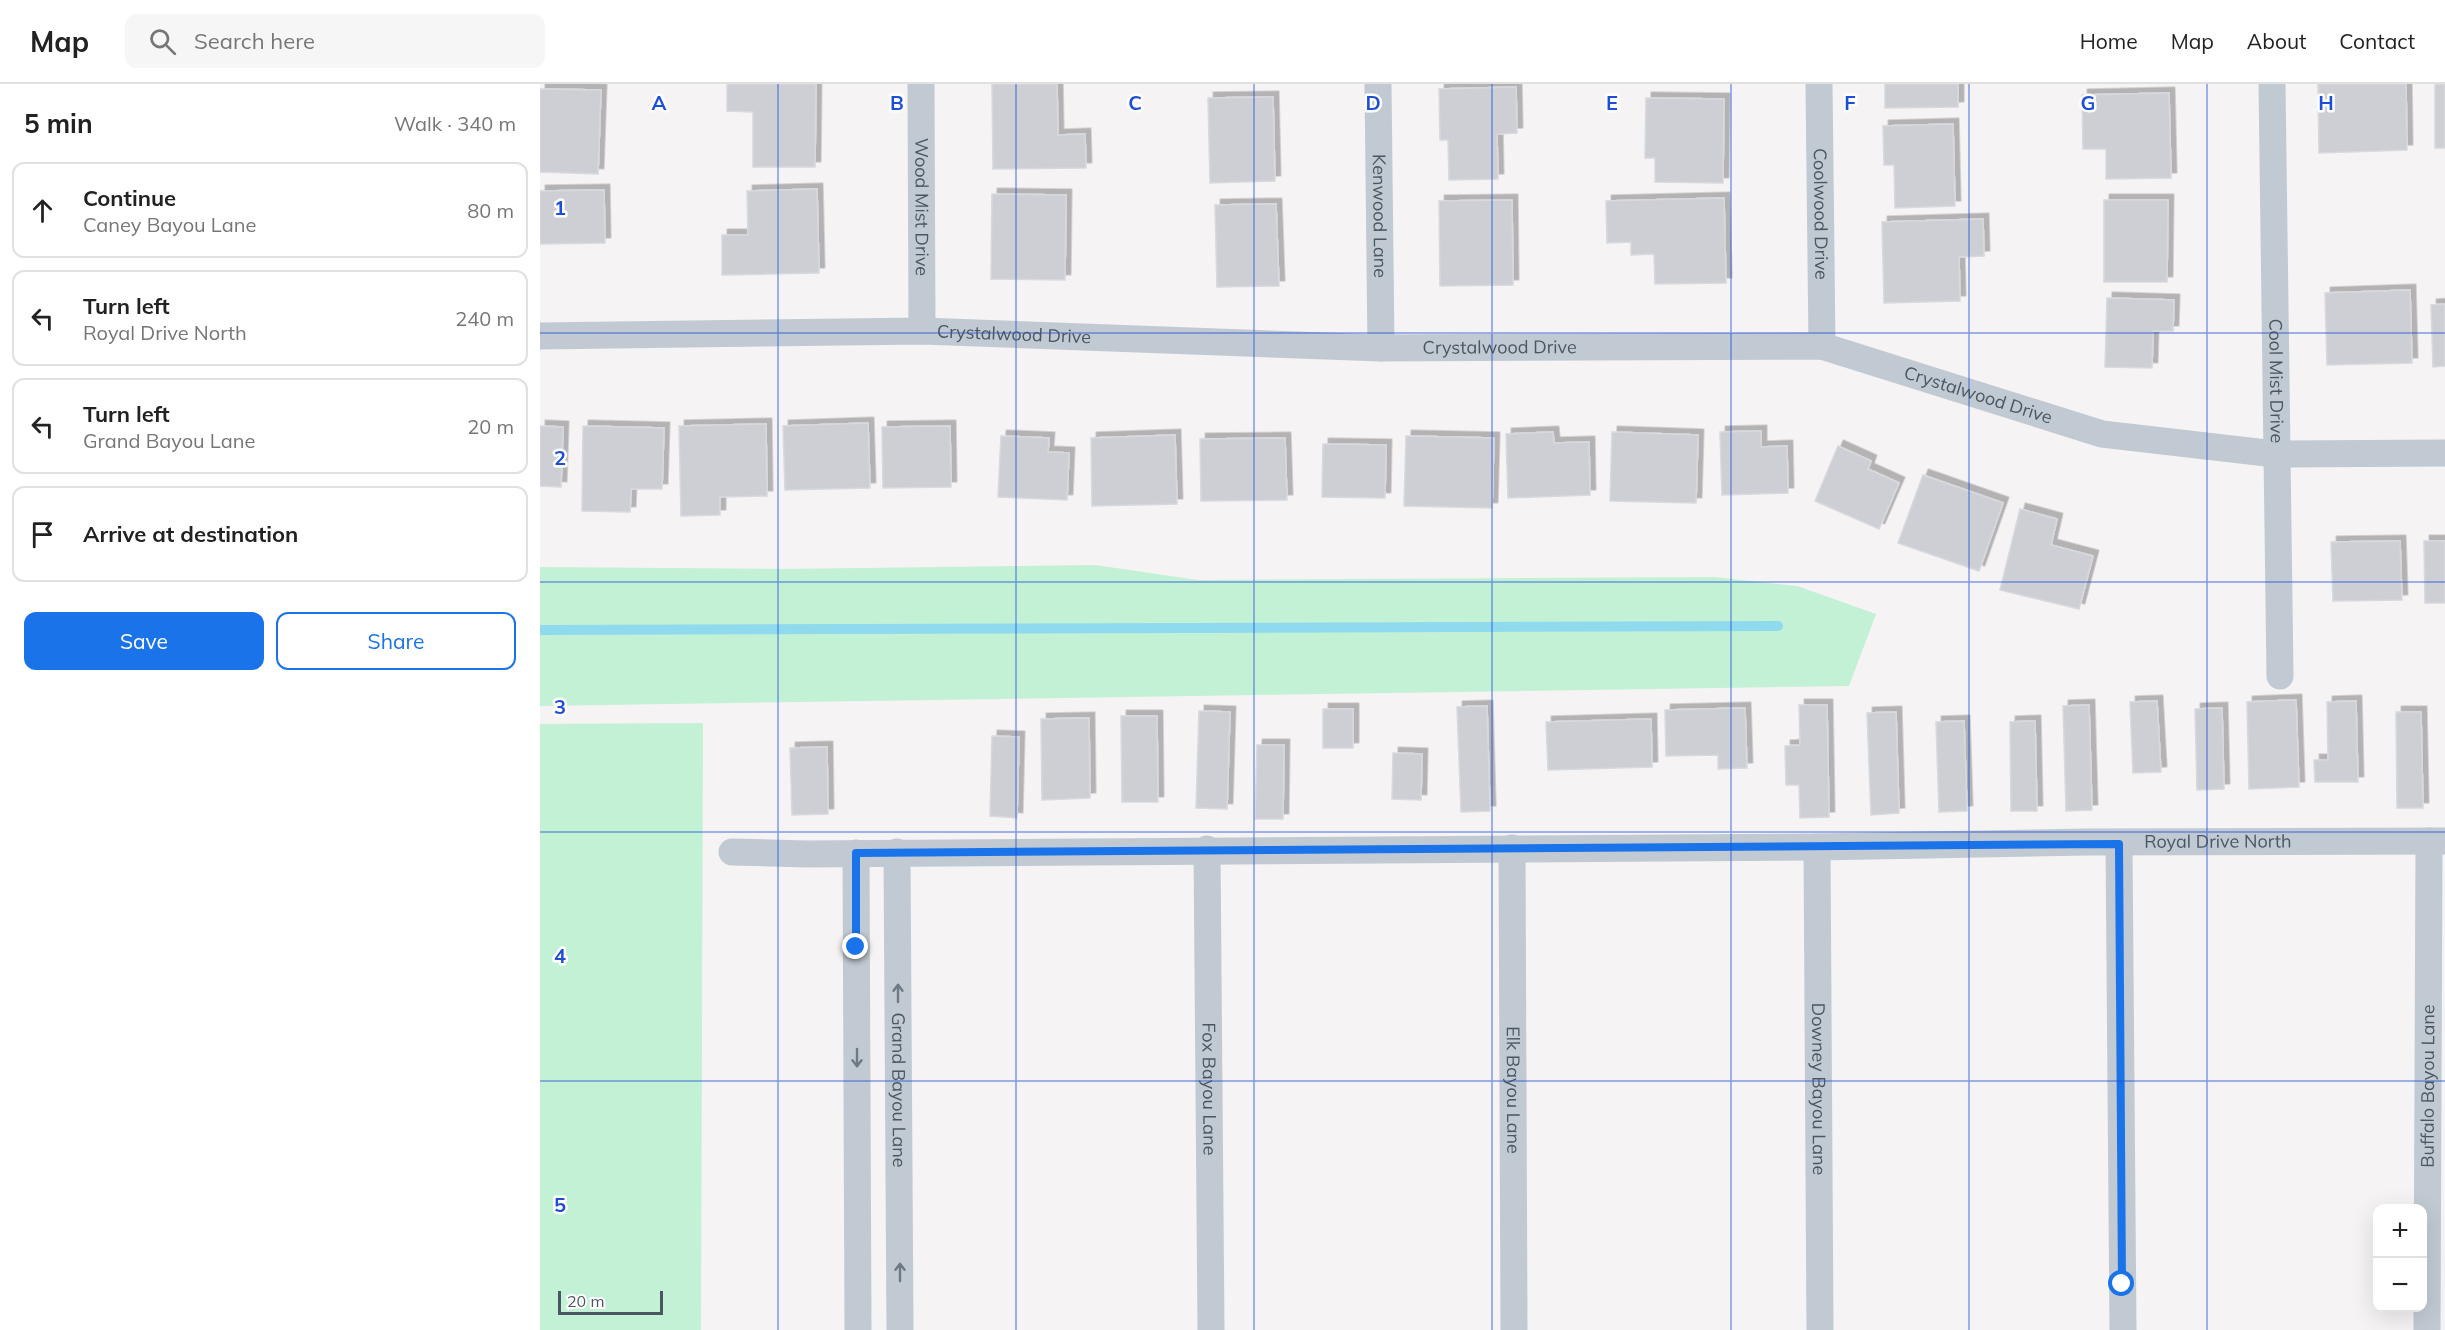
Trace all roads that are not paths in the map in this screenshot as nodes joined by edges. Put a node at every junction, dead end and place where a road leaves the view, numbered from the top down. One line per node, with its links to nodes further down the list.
1 (921, 84): 5 (street, Wood Mist Drive)
2 (1378, 84): 8 (street, Kenwood Lane)
3 (1819, 84): 7 (street, Coolwood Drive)
4 (2272, 84): 10 (street, Cool Mist Drive)
5 (922, 331): 6 (street, Crystalwood Drive); 8 (street, Crystalwood Drive)
6 (540, 336)
7 (1822, 346): 8 (street, Crystalwood Drive); 10 (street, Crystalwood Drive)
8 (1381, 348)
9 (2445, 453): 10 (street, Crystalwood Drive)
10 (2275, 454): 11 (street, Cool Mist Drive)
11 (2280, 676)
12 (2437, 841): 13 (street, Royal Drive North); 26 (street, Buffalo Bayou Lane)
13 (2119, 844): 14 (street, Royal Drive North); 25 (street)
14 (1817, 847): 15 (street, Royal Drive North); 24 (street, Downey Bayou Lane)
15 (1512, 848): 16 (street, Royal Drive North); 23 (street, Elk Bayou Lane)
16 (1207, 849): 18 (street, Royal Drive North); 22 (street, Fox Bayou Lane)
17 (732, 852): 19 (street, Royal Drive North)
18 (897, 852): 19 (street, Royal Drive North); 21 (street, Grand Bayou Lane, one-way to 18)
19 (856, 853): 20 (street, one-way to 20)
20 (858, 1327): 21 (street)
21 (900, 1328)
22 (1211, 1330)
23 (1514, 1330)
24 (1820, 1330)
25 (2123, 1330)
26 (2427, 1330)

